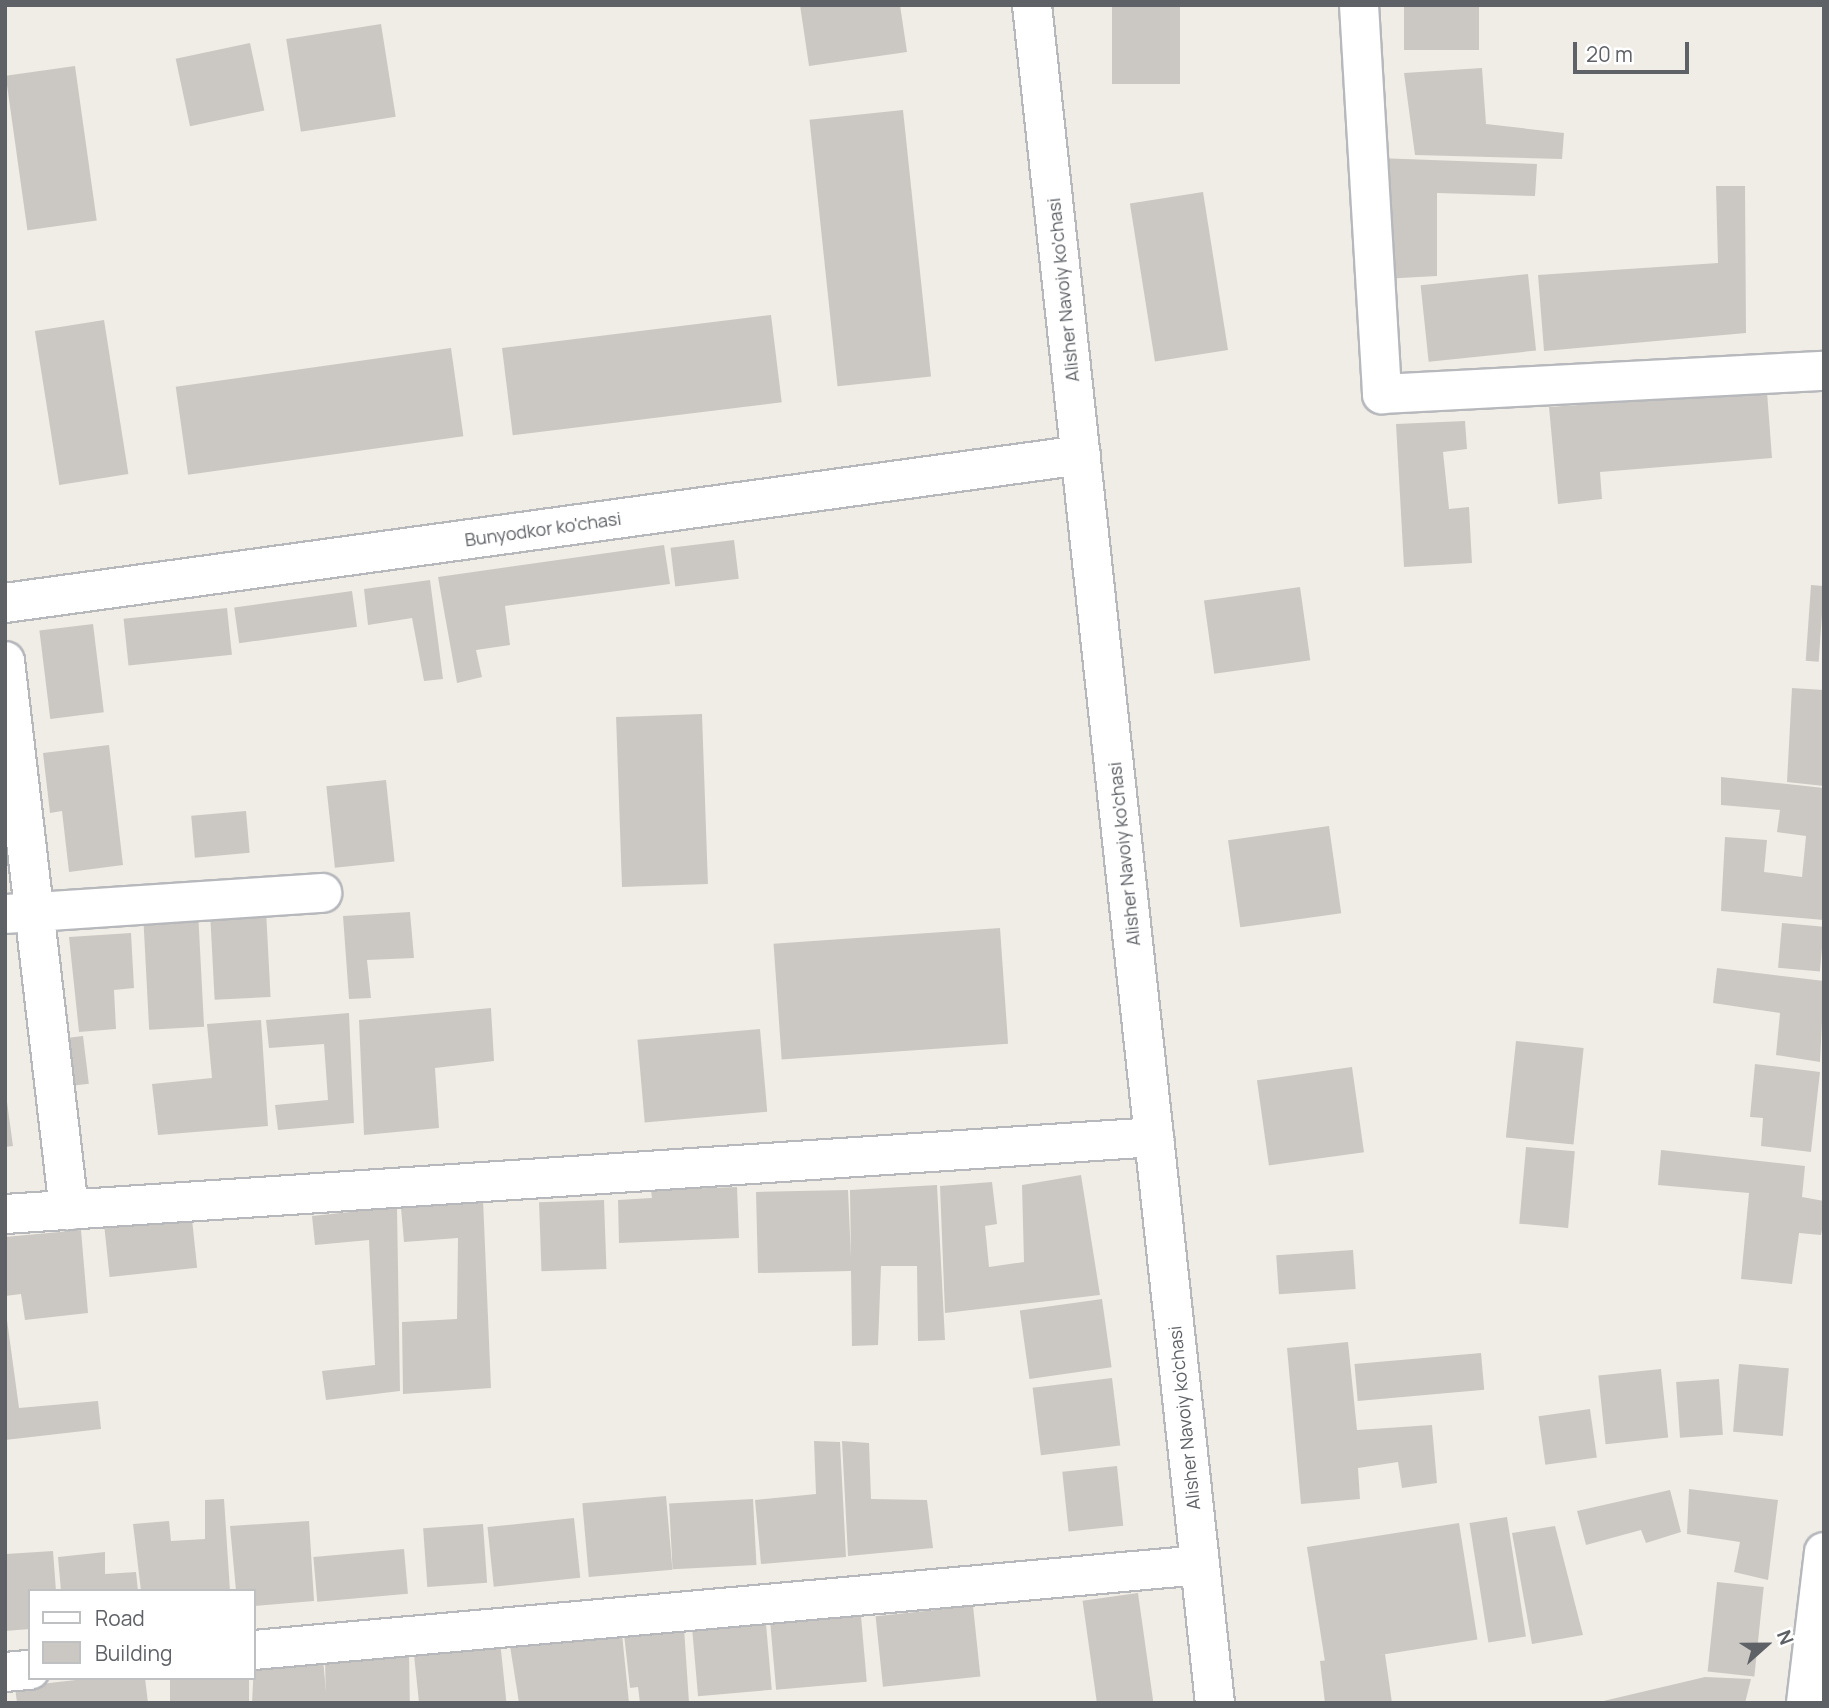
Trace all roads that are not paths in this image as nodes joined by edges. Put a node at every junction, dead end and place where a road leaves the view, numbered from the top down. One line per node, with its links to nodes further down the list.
1 (1032, 5): 4 (street, Alisher Navoiy ko'chasi)
2 (1359, 5): 3 (street)
3 (1824, 371)
4 (1081, 455): 5 (street, Bunyodkor ko'chasi); 9 (street, Alisher Navoiy ko'chasi)
5 (5, 603)
6 (5, 660): 8 (street)
7 (322, 893): 8 (street)
8 (20, 913): 10 (street)
9 (1154, 1137): 10 (street); 13 (street, Alisher Navoiy ko'chasi)
10 (69, 1210): 11 (street)
11 (5, 1214)
12 (1824, 1552): 18 (street)
13 (1200, 1565): 14 (street); 17 (street, Alisher Navoiy ko'chasi)
14 (256, 1650)
15 (28, 1670): 16 (street)
16 (5, 1672)
17 (1215, 1703)
18 (1806, 1703)

